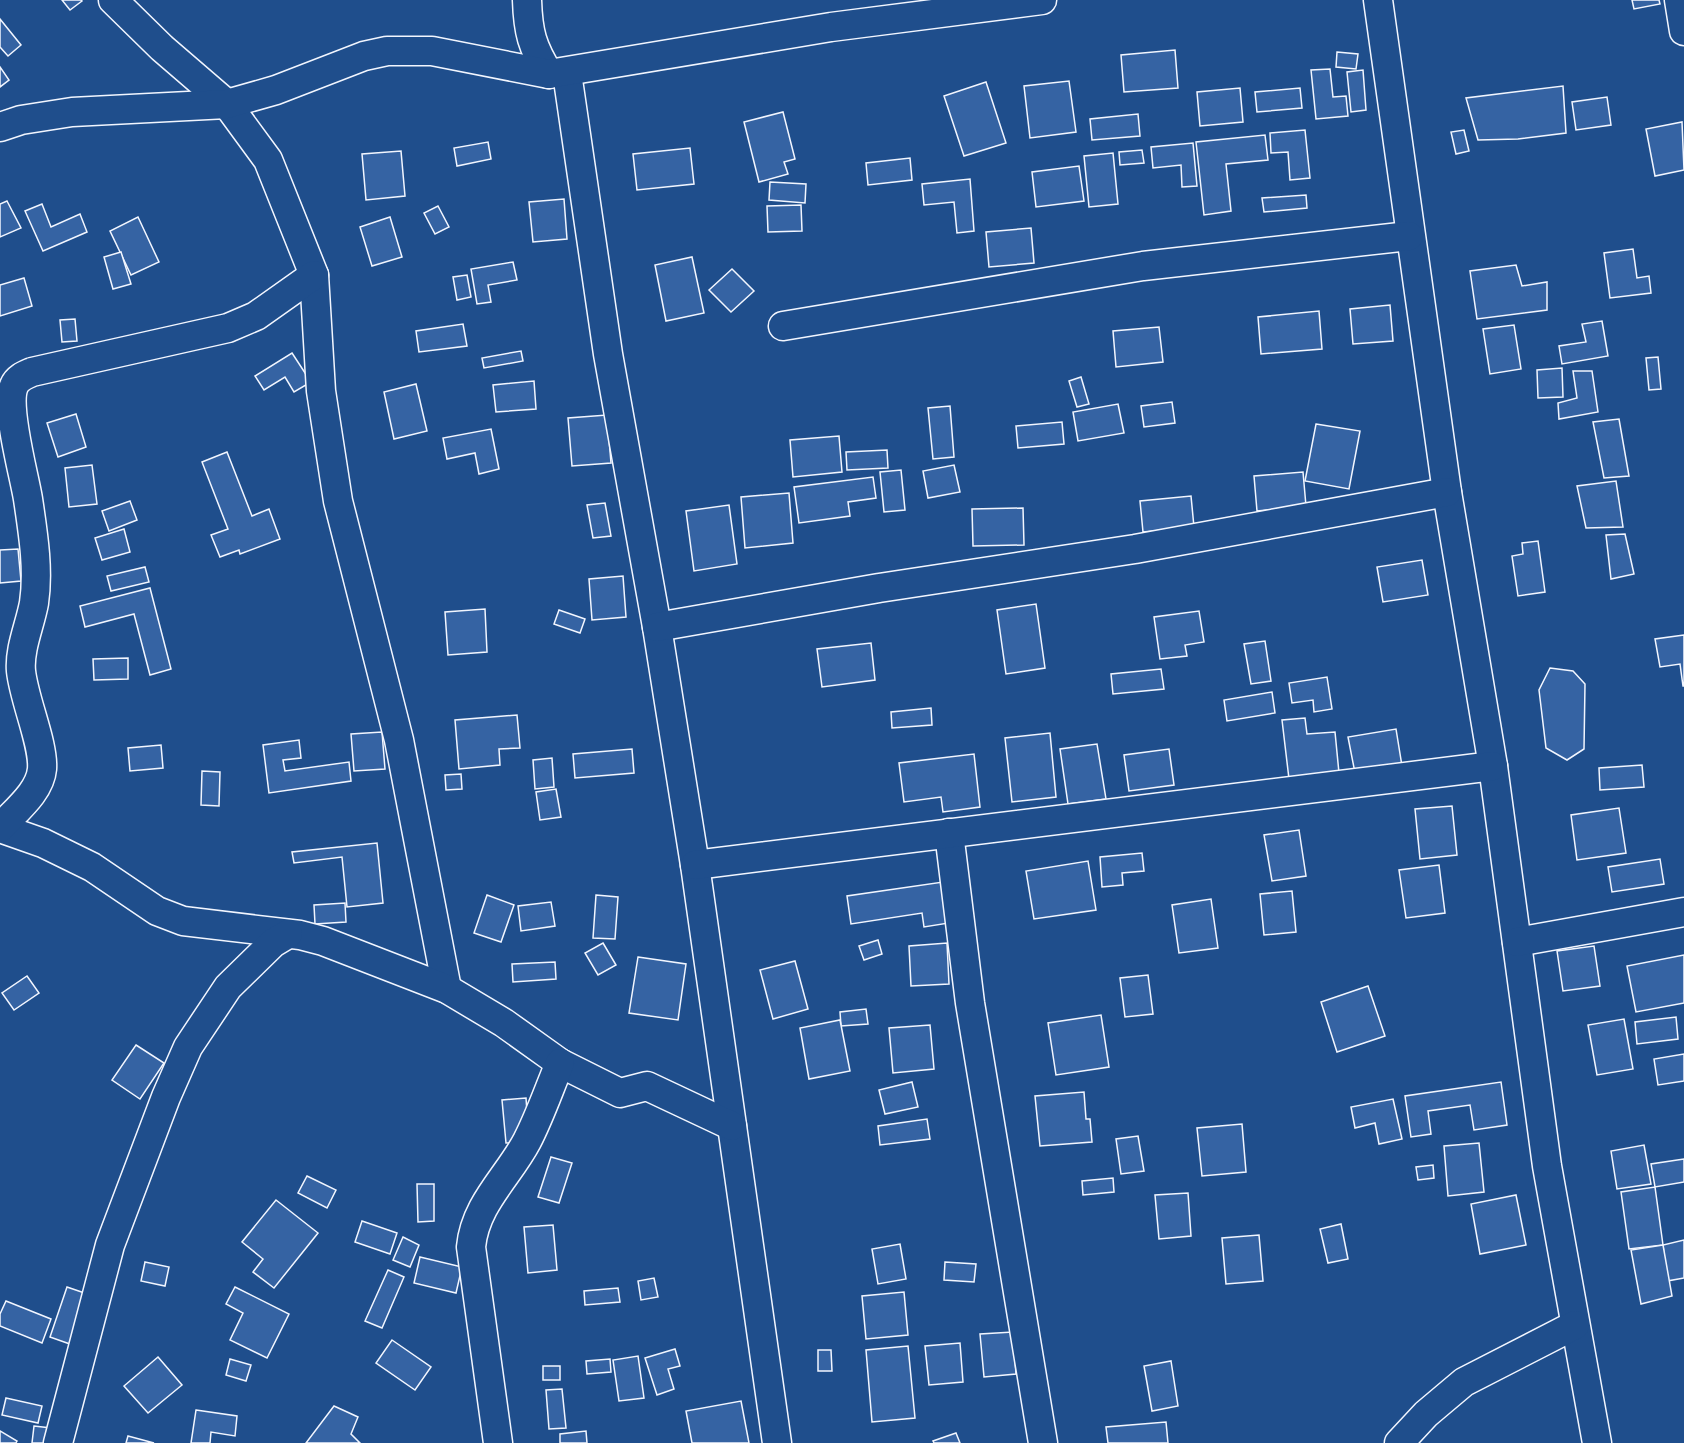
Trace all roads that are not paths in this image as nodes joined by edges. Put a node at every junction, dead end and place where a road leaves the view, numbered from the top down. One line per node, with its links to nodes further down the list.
1 (112, 0): 8 (street)
2 (527, 0): 7 (street)
3 (1042, 0): 7 (street)
4 (1378, 0): 10 (street)
5 (1679, 0): 6 (street)
6 (1684, 31)
7 (558, 73): 8 (street); 14 (street)
8 (227, 104): 9 (street); 11 (street)
9 (0, 127)
10 (1409, 236): 12 (street); 13 (street)
11 (314, 275): 16 (street); 22 (street)
12 (783, 326)
13 (1447, 492): 14 (street); 15 (street)
14 (657, 627): 18 (street)
15 (1493, 766): 17 (street); 21 (street)
16 (0, 828): 20 (street)
17 (949, 833): 18 (street); 29 (street)
18 (695, 865): 24 (street)
19 (1684, 912): 21 (street)
20 (288, 934): 22 (street); 26 (street)
21 (1517, 942): 25 (street)
22 (447, 989): 23 (street)
23 (560, 1063): 24 (street); 27 (street)
24 (732, 1126): 28 (street)
25 (1575, 1325): 30 (street); 31 (street)
26 (58, 1443)
27 (498, 1443)
28 (777, 1443)
29 (1042, 1443)
30 (1399, 1443)
31 (1597, 1443)

